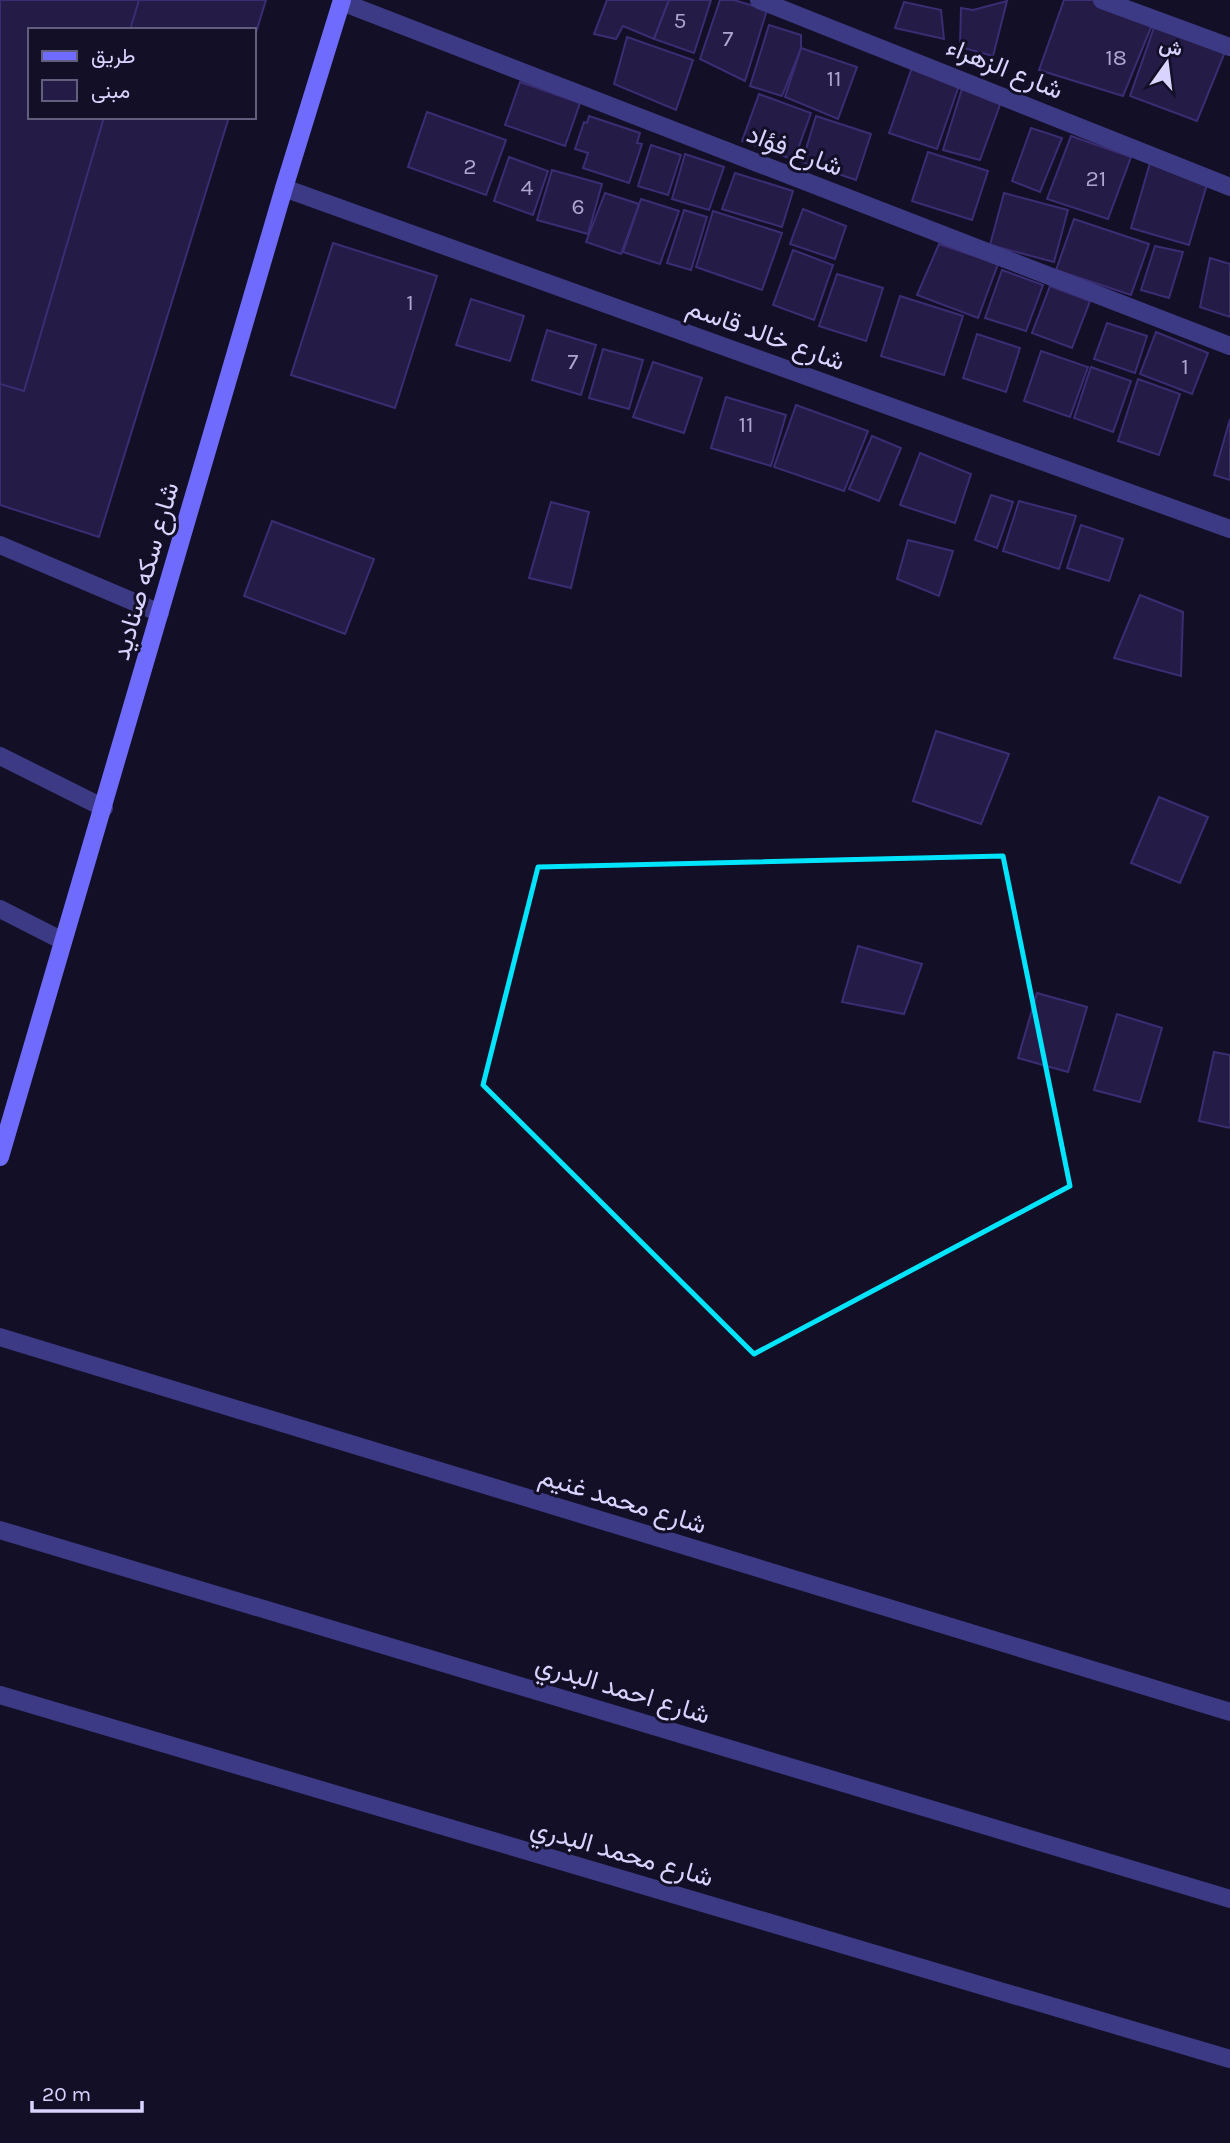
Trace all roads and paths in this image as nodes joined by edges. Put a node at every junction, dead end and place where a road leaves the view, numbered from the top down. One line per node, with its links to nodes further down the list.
1 (759, 0): 5 (street, شارع الزهراء)
2 (1102, 0): 4 (street)
3 (342, 1): 6 (street, شارع سكه صناديد); 7 (street, شارع فؤاد)
4 (1230, 47)
5 (1230, 187)
6 (284, 188): 8 (street, شارع خالد قاسم); 10 (street, شارع سكه صناديد)
7 (1230, 346)
8 (1230, 529)
9 (0, 545): 10 (street)
10 (160, 613): 12 (street, شارع سكه صناديد)
11 (0, 755): 12 (street)
12 (104, 808): 14 (street, شارع سكه صناديد)
13 (0, 909): 14 (street)
14 (63, 941): 15 (street, شارع سكه صناديد)
15 (5, 1125): 16 (street, شارع سكه صناديد)
16 (0, 1157)
17 (0, 1338): 20 (street, شارع محمد غنيم)
18 (0, 1530): 21 (street, شارع احمد البدري)
19 (0, 1695): 22 (street, شارع محمد البدري)
20 (1230, 1712)
21 (1230, 1899)
22 (1230, 2059)

